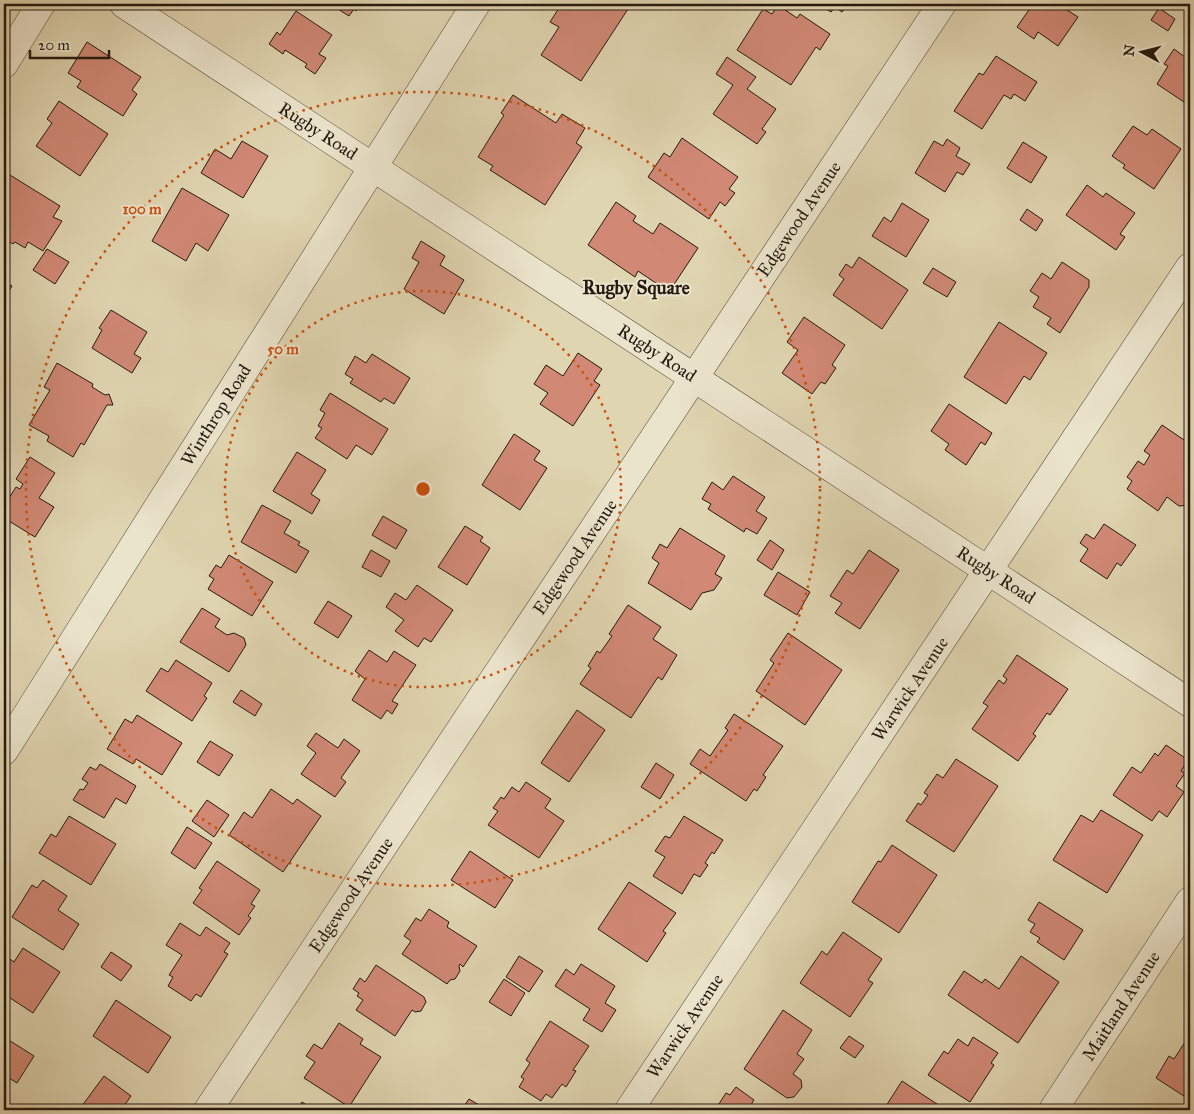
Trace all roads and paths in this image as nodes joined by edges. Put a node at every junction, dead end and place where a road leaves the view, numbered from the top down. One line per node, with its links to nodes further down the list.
1 (42, 4): 5 (street)
2 (124, 4): 6 (street, Rugby Road)
3 (476, 4): 6 (street, Winthrop Road)
4 (942, 4): 8 (street, Edgewood Avenue)
5 (4, 64)
6 (373, 167): 8 (street, Rugby Road); 11 (street, Winthrop Road)
7 (1190, 267): 9 (street, Warwick Avenue)
8 (694, 378): 9 (street, Rugby Road); 13 (street, Edgewood Avenue)
9 (988, 570): 10 (street, Rugby Road); 14 (street, Warwick Avenue)
10 (1190, 703)
11 (4, 751)
12 (1190, 903): 15 (street, Maitland Avenue)
13 (208, 1110)
14 (629, 1110)
15 (1052, 1110)

